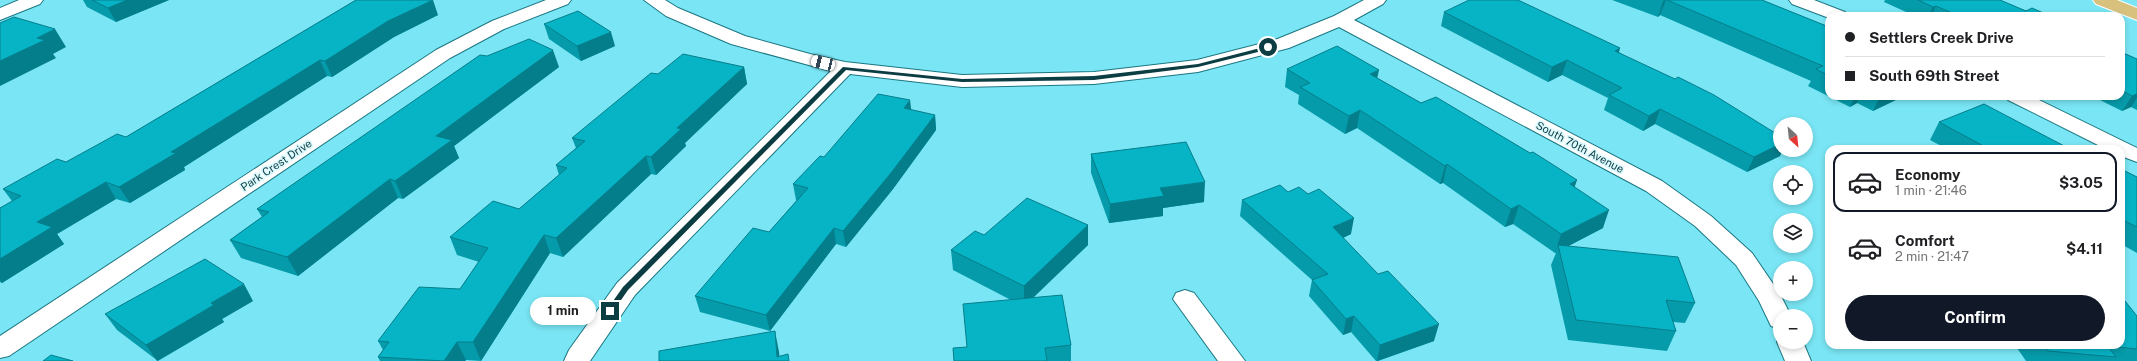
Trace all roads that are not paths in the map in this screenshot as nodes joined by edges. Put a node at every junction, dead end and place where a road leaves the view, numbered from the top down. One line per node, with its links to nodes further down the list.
1 (34, 0): 8 (street)
2 (562, 0): 18 (street, Park Crest Drive)
3 (653, 0): 11 (street)
4 (1377, 0): 10 (street)
5 (1798, 0): 7 (street)
6 (2102, 0): 9 (main road)
7 (1828, 12)
8 (0, 15)
9 (2137, 15)
10 (1340, 20): 11 (street); 17 (street, South 70th Avenue)
11 (845, 68): 20 (street)
12 (2023, 100): 13 (street)
13 (2115, 145)
14 (2125, 150): 15 (street)
15 (2137, 156)
16 (1185, 299): 21 (street)
17 (1775, 309)
18 (0, 349)
19 (1793, 349): 22 (street)
20 (577, 361)
21 (1232, 361)
22 (1798, 361)

